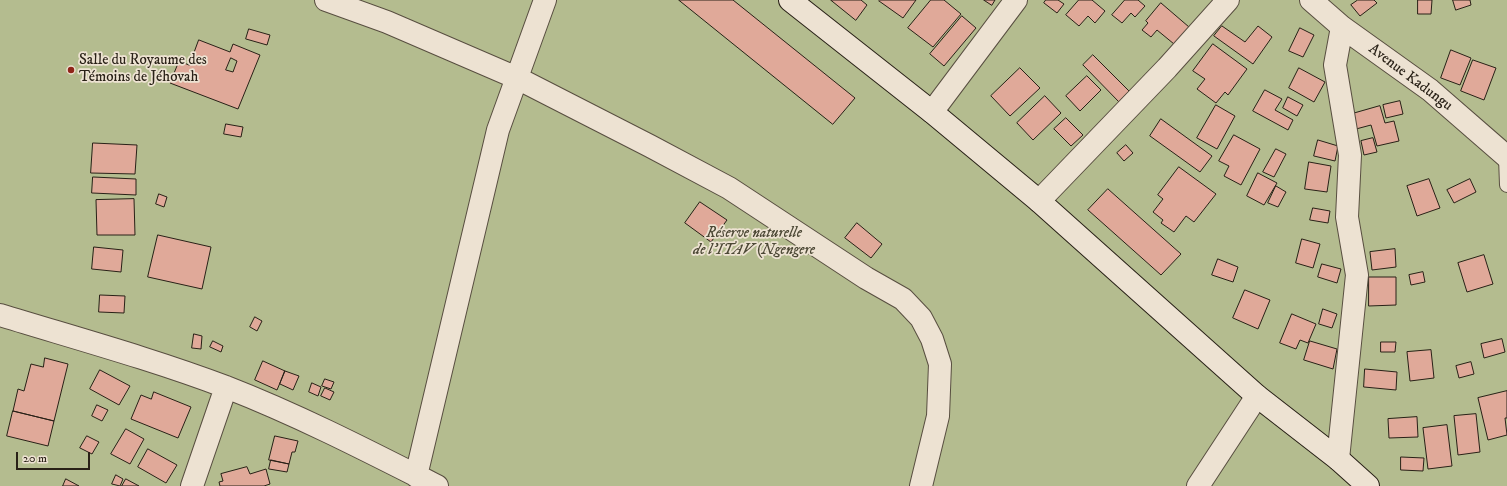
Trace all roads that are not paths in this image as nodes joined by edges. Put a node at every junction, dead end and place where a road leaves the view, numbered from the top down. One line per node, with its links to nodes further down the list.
1 (326, 0): 8 (street)
2 (545, 0): 8 (street)
3 (1016, 0): 9 (street)
4 (1228, 0): 12 (street)
5 (1311, 0): 7 (street, Avenue Kadungu)
6 (793, 1): 9 (street)
7 (1342, 27): 10 (street, Avenue Kadungu); 16 (street)
8 (517, 78): 17 (street); 20 (street)
9 (932, 112): 12 (street)
10 (1507, 156): 11 (lane)
11 (1507, 185)
12 (1039, 201): 15 (street)
13 (0, 315): 14 (street)
14 (226, 387): 17 (street); 18 (street)
15 (1257, 396): 16 (street); 21 (street)
16 (1338, 459): 22 (street)
17 (416, 476): 19 (street)
18 (192, 486)
19 (437, 486)
20 (921, 486)
21 (1198, 486)
22 (1368, 486)

